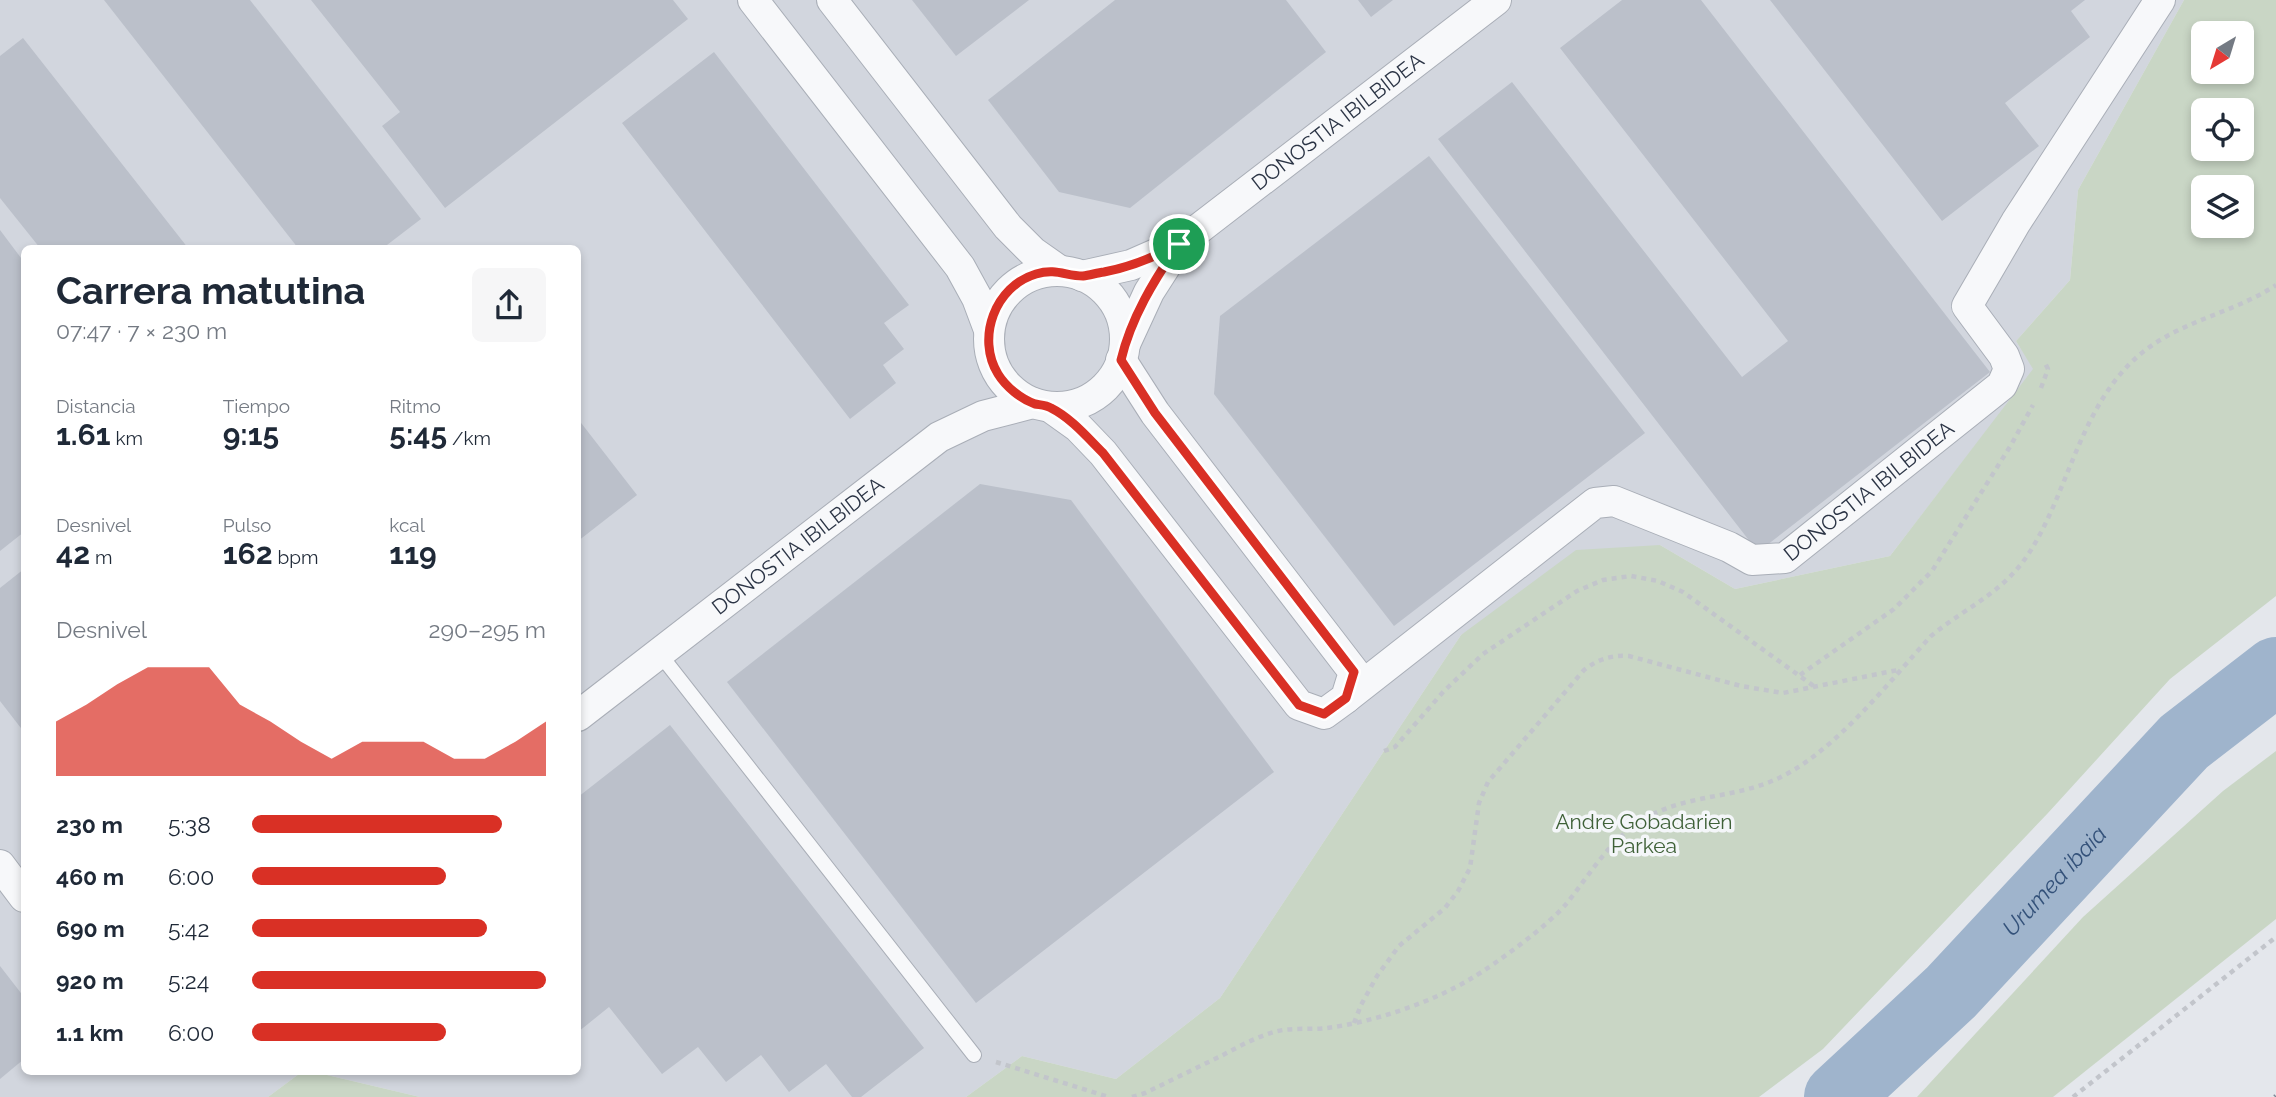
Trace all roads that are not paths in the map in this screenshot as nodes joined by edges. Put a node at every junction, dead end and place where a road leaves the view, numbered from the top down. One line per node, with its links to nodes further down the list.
1 (753, 0): 7 (street)
2 (832, 0): 6 (street)
3 (1496, 0): 5 (street, DONOSTIA IBILBIDEA)
4 (2160, 0): 11 (street, DONOSTIA IBILBIDEA)
5 (1179, 244): 6 (street, DONOSTIA IBILBIDEA); 8 (street, DONOSTIA IBILBIDEA)
6 (1071, 273): 7 (street); 8 (street)
7 (989, 330): 9 (street)
8 (1123, 352): 9 (street); 11 (street)
9 (1042, 405): 10 (street, DONOSTIA IBILBIDEA); 11 (street, DONOSTIA IBILBIDEA)
10 (659, 653): 12 (street, DONOSTIA IBILBIDEA); 15 (lane)
11 (1346, 698)
12 (581, 714)
13 (0, 865): 14 (street)
14 (21, 893)
15 (974, 1055)

